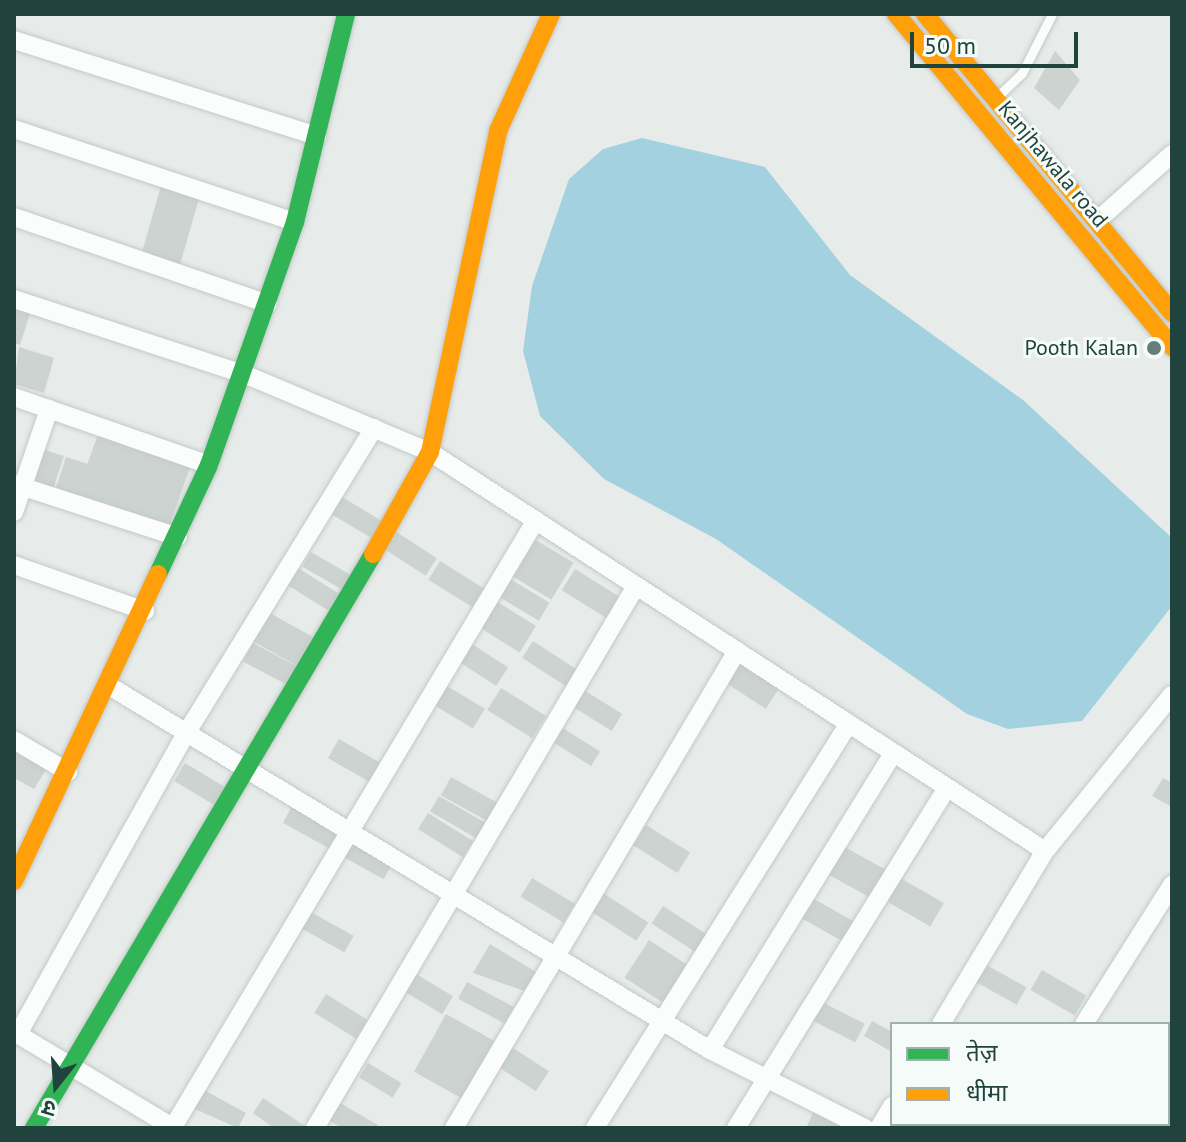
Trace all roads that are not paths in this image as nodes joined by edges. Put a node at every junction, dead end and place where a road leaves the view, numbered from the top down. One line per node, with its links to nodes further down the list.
1 (346, 14): 9 (street)
2 (551, 14): 22 (street)
3 (896, 14): 17 (street, Kanjhawala road)
4 (925, 14): 7 (street, Kanjhawala road)
5 (1052, 14): 7 (lane)
6 (14, 40): 9 (street)
7 (997, 97): 12 (street, Kanjhawala road)
8 (14, 129): 13 (street)
9 (317, 136): 13 (street)
10 (1172, 154): 12 (street)
11 (14, 217): 15 (street)
12 (1098, 220): 16 (street, Kanjhawala road)
13 (295, 222): 15 (street)
14 (14, 299): 18 (street)
15 (268, 304): 18 (street)
16 (1172, 313)
17 (1172, 347)
18 (244, 374): 21 (street); 23 (street)
19 (14, 397): 20 (street)
20 (49, 409): 23 (street); 24 (street)
21 (374, 428): 22 (street); 35 (street)
22 (430, 452): 26 (street); 38 (street)
23 (209, 465): 27 (street)
24 (19, 485): 25 (street); 27 (street)
25 (14, 512)
26 (536, 520): 29 (street); 41 (street)
27 (178, 537): 30 (street)
28 (14, 565): 30 (street)
29 (636, 586): 31 (street); 45 (street)
30 (145, 611): 32 (street)
31 (737, 651): 34 (street); 46 (street)
32 (111, 687): 35 (street); 39 (street)
33 (1172, 695): 42 (street)
34 (846, 728): 37 (street); 47 (street)
35 (187, 732): 38 (street); 50 (street)
36 (14, 740): 39 (street)
37 (892, 755): 40 (street); 51 (street)
38 (251, 770): 41 (street); 52 (street)
39 (68, 772): 43 (street)
40 (946, 789): 42 (street); 53 (street)
41 (350, 829): 45 (street); 56 (street)
42 (1045, 851): 48 (street)
43 (14, 881)
44 (1172, 885): 49 (street)
45 (455, 892): 46 (street); 57 (street)
46 (558, 954): 47 (street); 58 (street)
47 (662, 1020): 51 (street); 59 (street)
48 (942, 1022)
49 (1085, 1022)
50 (16, 1033): 52 (street)
51 (710, 1050): 53 (street)
52 (71, 1066): 55 (street); 56 (street)
53 (765, 1081): 60 (street); 61 (street)
54 (890, 1109): 62 (street)
55 (34, 1128)
56 (173, 1128)
57 (315, 1128)
58 (454, 1128)
59 (595, 1128)
60 (736, 1128)
61 (865, 1128)
62 (879, 1128)

